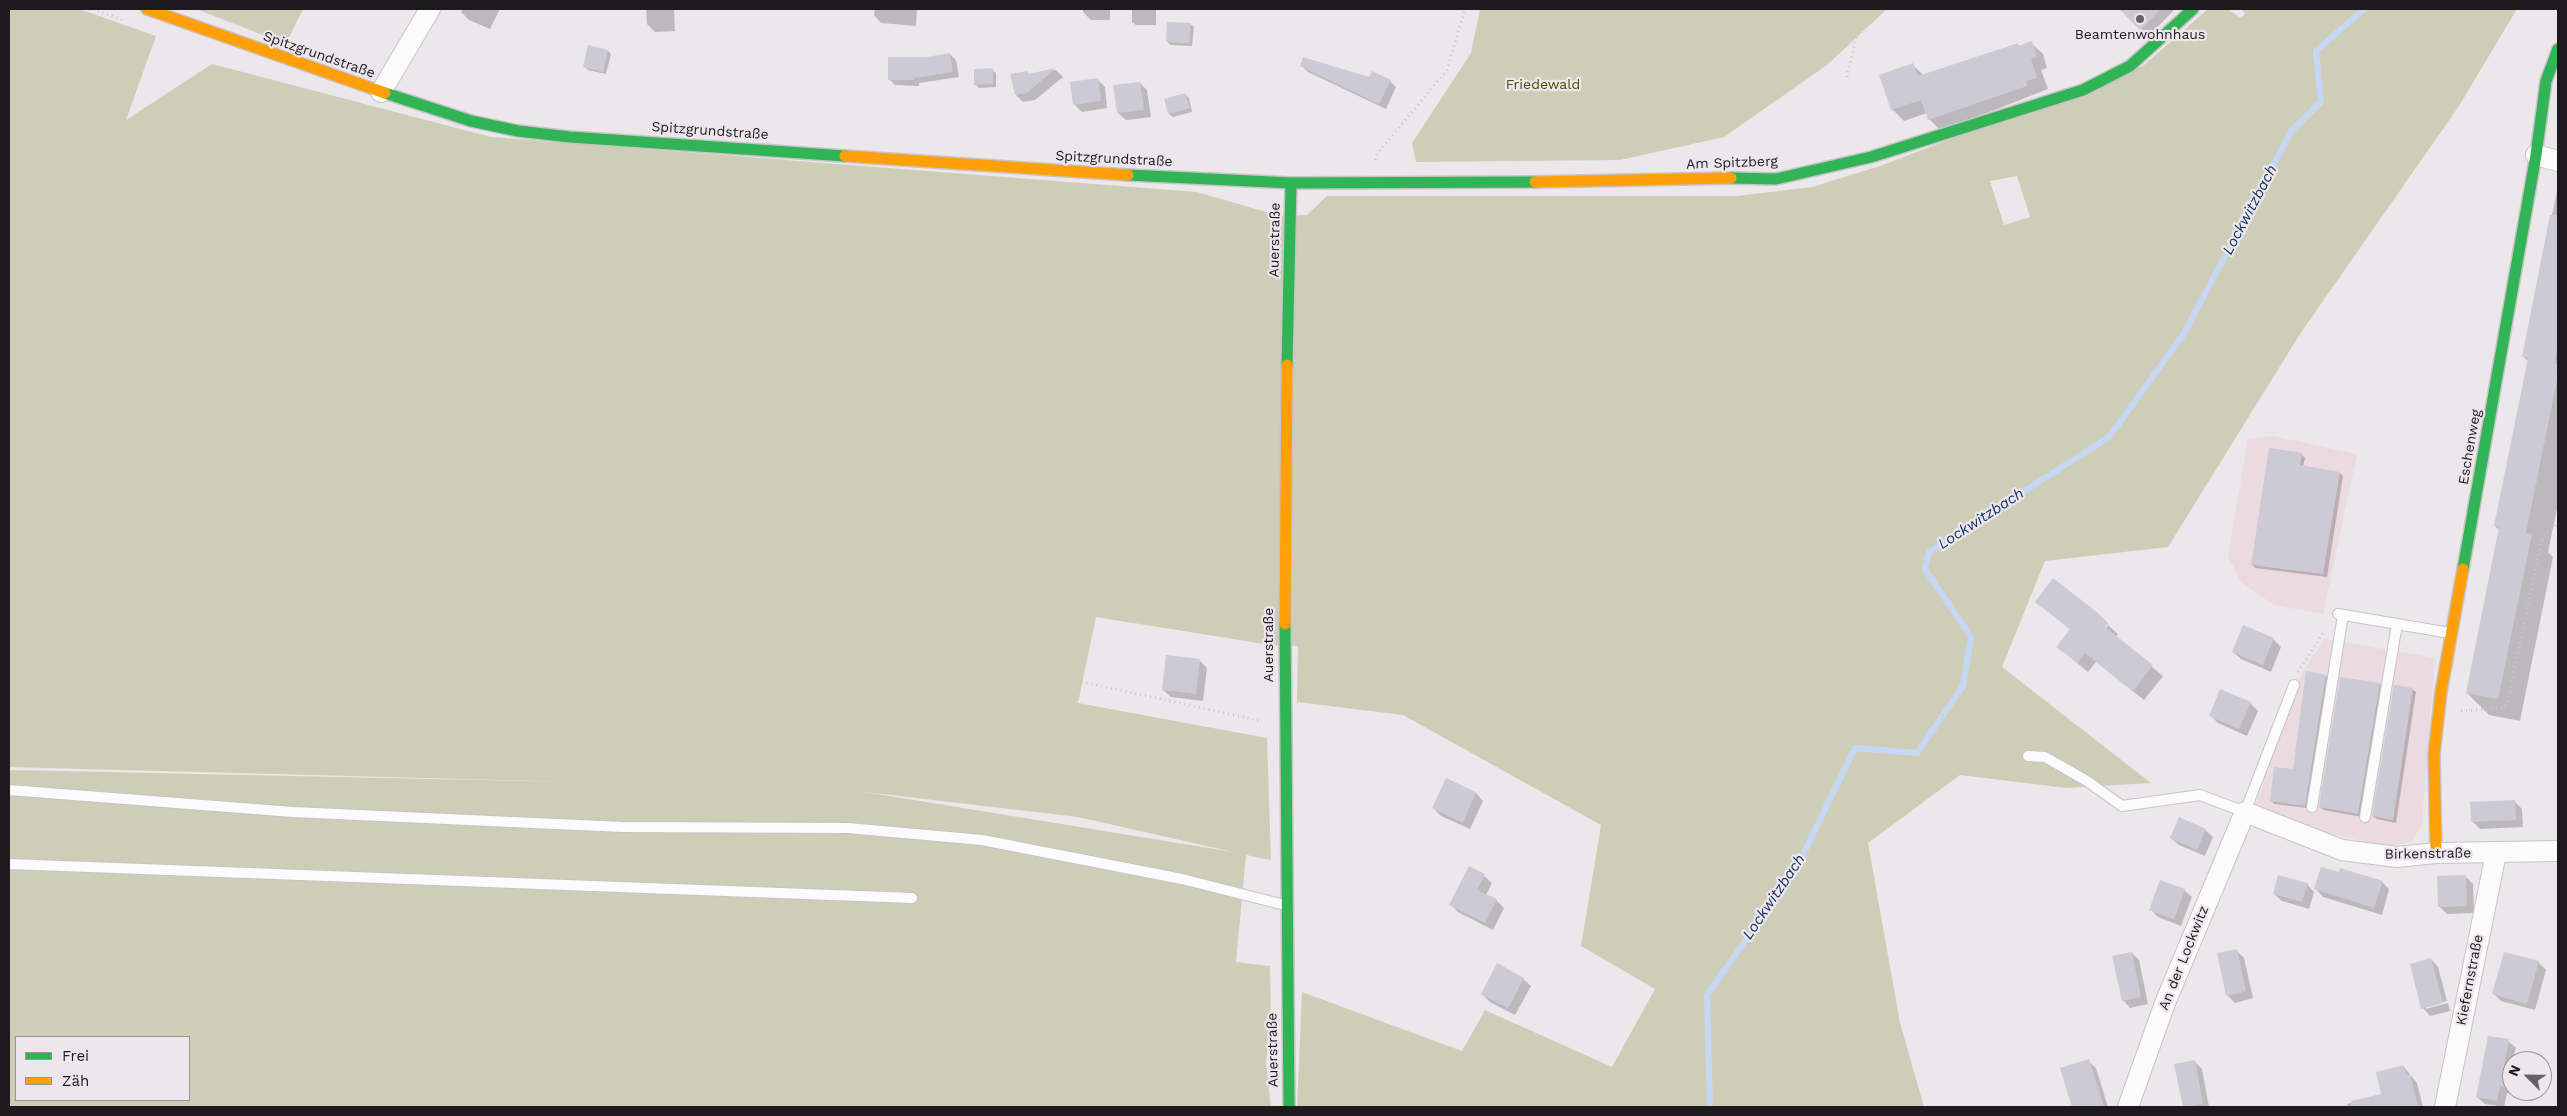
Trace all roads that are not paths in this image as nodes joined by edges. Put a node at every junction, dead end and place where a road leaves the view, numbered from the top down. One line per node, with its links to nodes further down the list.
1 (147, 9): 5 (street, Spitzgrundstraße)
2 (185, 9): 5 (lane)
3 (430, 9): 7 (street)
4 (2193, 9): 10 (street, Am Spitzberg)
5 (178, 20): 7 (street, Spitzgrundstraße)
6 (2558, 49): 8 (street, Eschenweg)
7 (380, 92): 10 (street, Spitzgrundstraße)
8 (2536, 155): 9 (street); 12 (street, Eschenweg)
9 (2558, 161)
10 (1291, 183): 24 (street, Auerstraße)
11 (2397, 624): 12 (lane); 16 (lane); 18 (lane)
12 (2451, 634): 20 (street, Eschenweg)
13 (2294, 685): 17 (lane)
14 (2028, 756): 17 (lane)
15 (9, 790): 24 (lane)
16 (2312, 807)
17 (2245, 812): 20 (street, Birkenstraße); 26 (street, An der Lockwitz)
18 (2365, 817)
19 (2558, 851): 21 (street, Birkenstraße)
20 (2436, 853): 21 (street, Birkenstraße)
21 (2496, 853): 27 (street, Kiefernstraße)
22 (9, 864): 23 (lane)
23 (912, 898)
24 (1286, 906): 25 (street, Auerstraße)
25 (1288, 1107)
26 (2128, 1107)
27 (2445, 1107)

